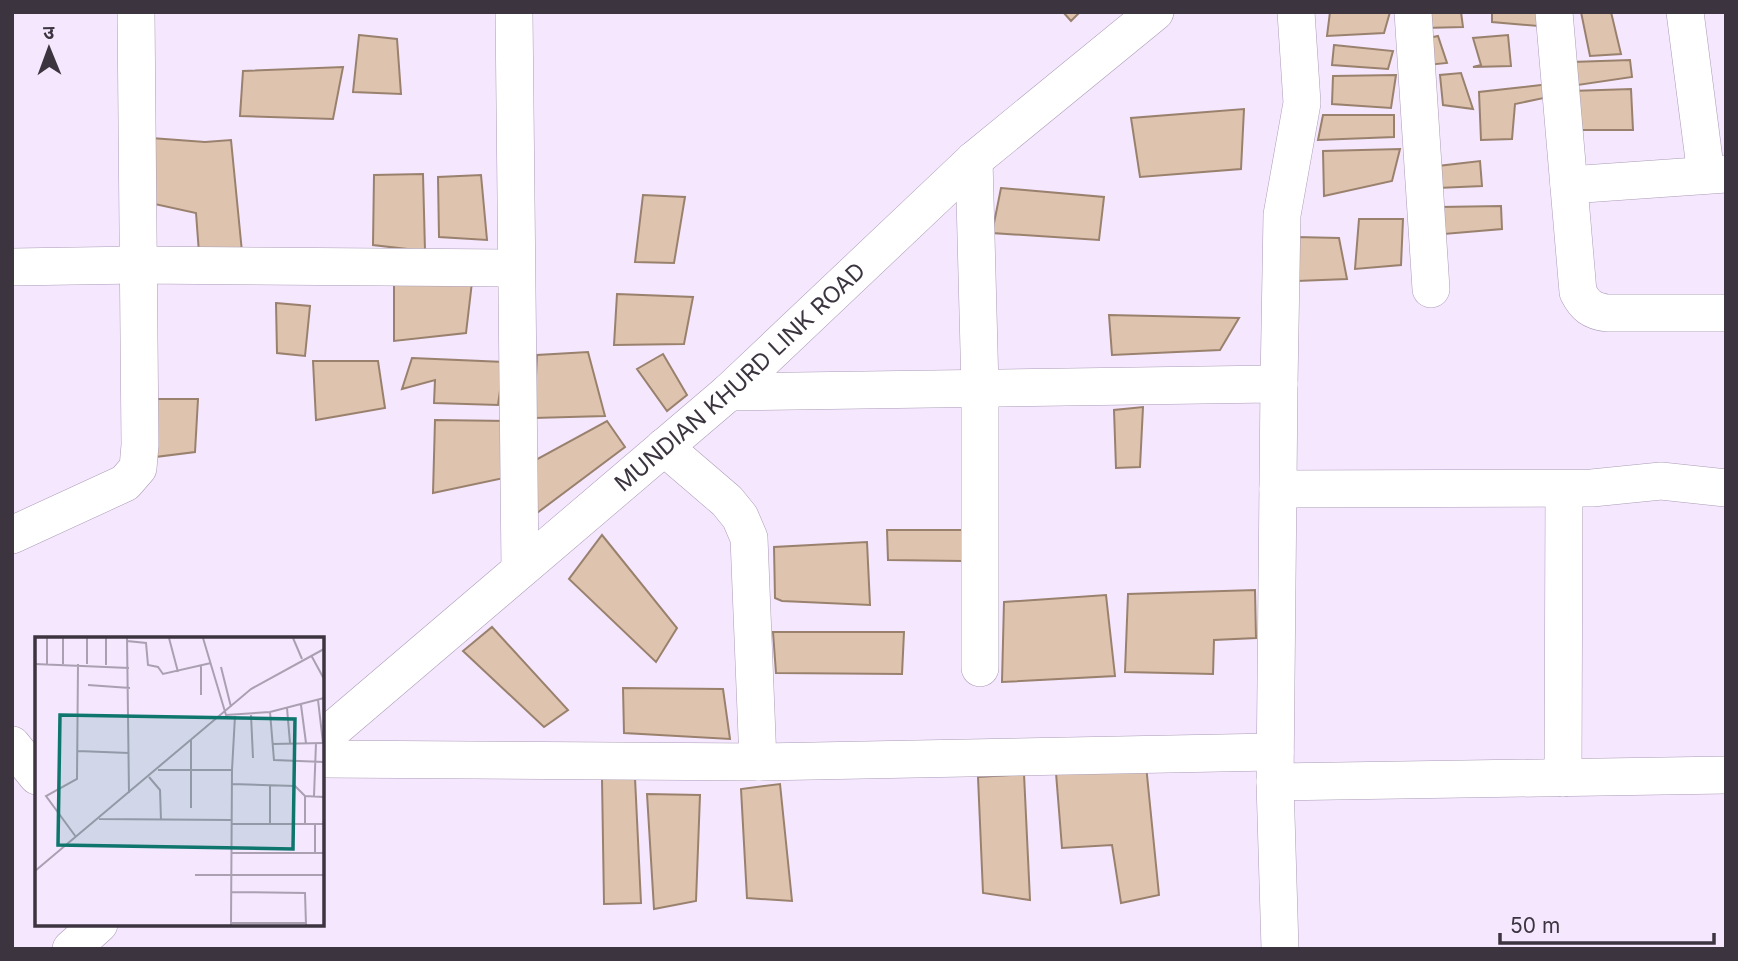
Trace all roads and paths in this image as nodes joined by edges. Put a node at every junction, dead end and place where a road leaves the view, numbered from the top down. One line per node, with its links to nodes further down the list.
1 (136, 12): 11 (street)
2 (514, 12): 13 (street)
3 (1155, 12): 8 (street, MUNDIAN KHURD LINK ROAD)
4 (1296, 12): 16 (street)
5 (1413, 12): 14 (street)
6 (1554, 12): 10 (street)
7 (1685, 12): 9 (street)
8 (974, 160): 17 (street); 18 (street, MUNDIAN KHURD LINK ROAD)
9 (1716, 175): 10 (street)
10 (1569, 184): 15 (street)
11 (138, 265): 12 (street); 13 (street); 23 (street)
12 (12, 267)
13 (516, 268): 24 (street)
14 (1430, 289)
15 (1726, 313)
16 (1279, 384): 17 (street); 21 (street)
17 (980, 388): 18 (street); 25 (street)
18 (729, 392): 19 (street, MUNDIAN KHURD LINK ROAD)
19 (664, 447): 24 (street, MUNDIAN KHURD LINK ROAD); 29 (street)
20 (1726, 488): 22 (street)
21 (1278, 489): 22 (street); 30 (street)
22 (1564, 489): 33 (street)
23 (12, 535)
24 (520, 569): 26 (street, MUNDIAN KHURD LINK ROAD)
25 (980, 668)
26 (324, 737)
27 (12, 745): 31 (street)
28 (324, 759): 29 (street)
29 (758, 762): 30 (street)
30 (1275, 767): 33 (street); 36 (street)
31 (35, 774)
32 (1726, 775): 33 (street)
33 (1563, 778)
34 (97, 926): 35 (street)
35 (71, 949)
36 (1280, 949)

